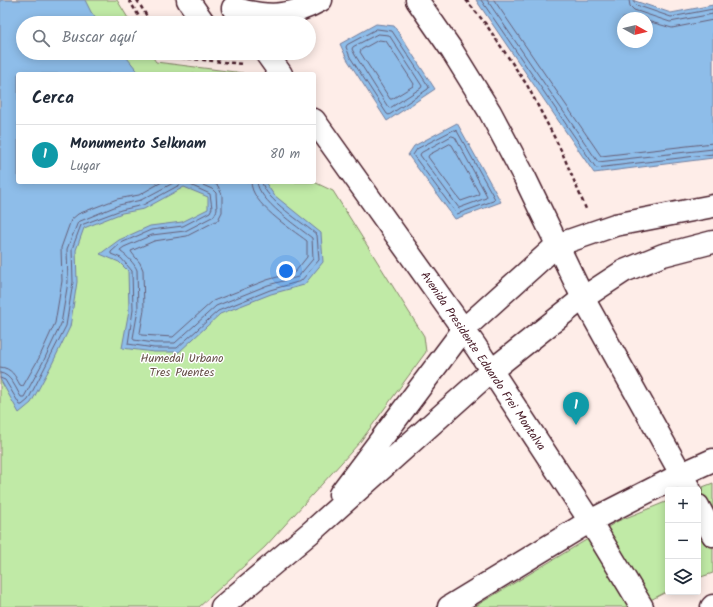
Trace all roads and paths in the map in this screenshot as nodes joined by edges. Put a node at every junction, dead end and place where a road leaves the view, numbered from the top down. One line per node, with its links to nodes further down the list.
1 (128, 0): 8 (path)
2 (136, 0): 9 (path)
3 (188, 0): 10 (main road)
4 (320, 0): 7 (main road)
5 (417, 0): 17 (main road)
6 (466, 0): 15 (path)
7 (235, 10)
8 (138, 16)
9 (147, 16)
10 (199, 16)
11 (257, 60): 12 (main road)
12 (278, 72)
13 (316, 123): 19 (main road, Avenida Presidente Eduardo Frei Montalva)
14 (713, 206): 15 (main road)
15 (593, 233): 17 (main road)
16 (713, 242): 18 (main road)
17 (557, 245): 18 (main road); 19 (main road)
18 (583, 298): 20 (main road); 22 (main road)
19 (464, 329): 20 (main road, Avenida Presidente Eduardo Frei Montalva); 25 (main road)
20 (491, 371): 24 (main road, Avenida Presidente Eduardo Frei Montalva); 25 (main road)
21 (713, 460): 22 (main road)
22 (686, 482): 24 (main road)
23 (701, 512): 26 (main road)
24 (590, 521): 28 (main road); 29 (main road, Avenida Presidente Eduardo Frei Montalva)
25 (311, 532): 27 (main road)
26 (713, 535)
27 (222, 607)
28 (449, 607)
29 (642, 607)

